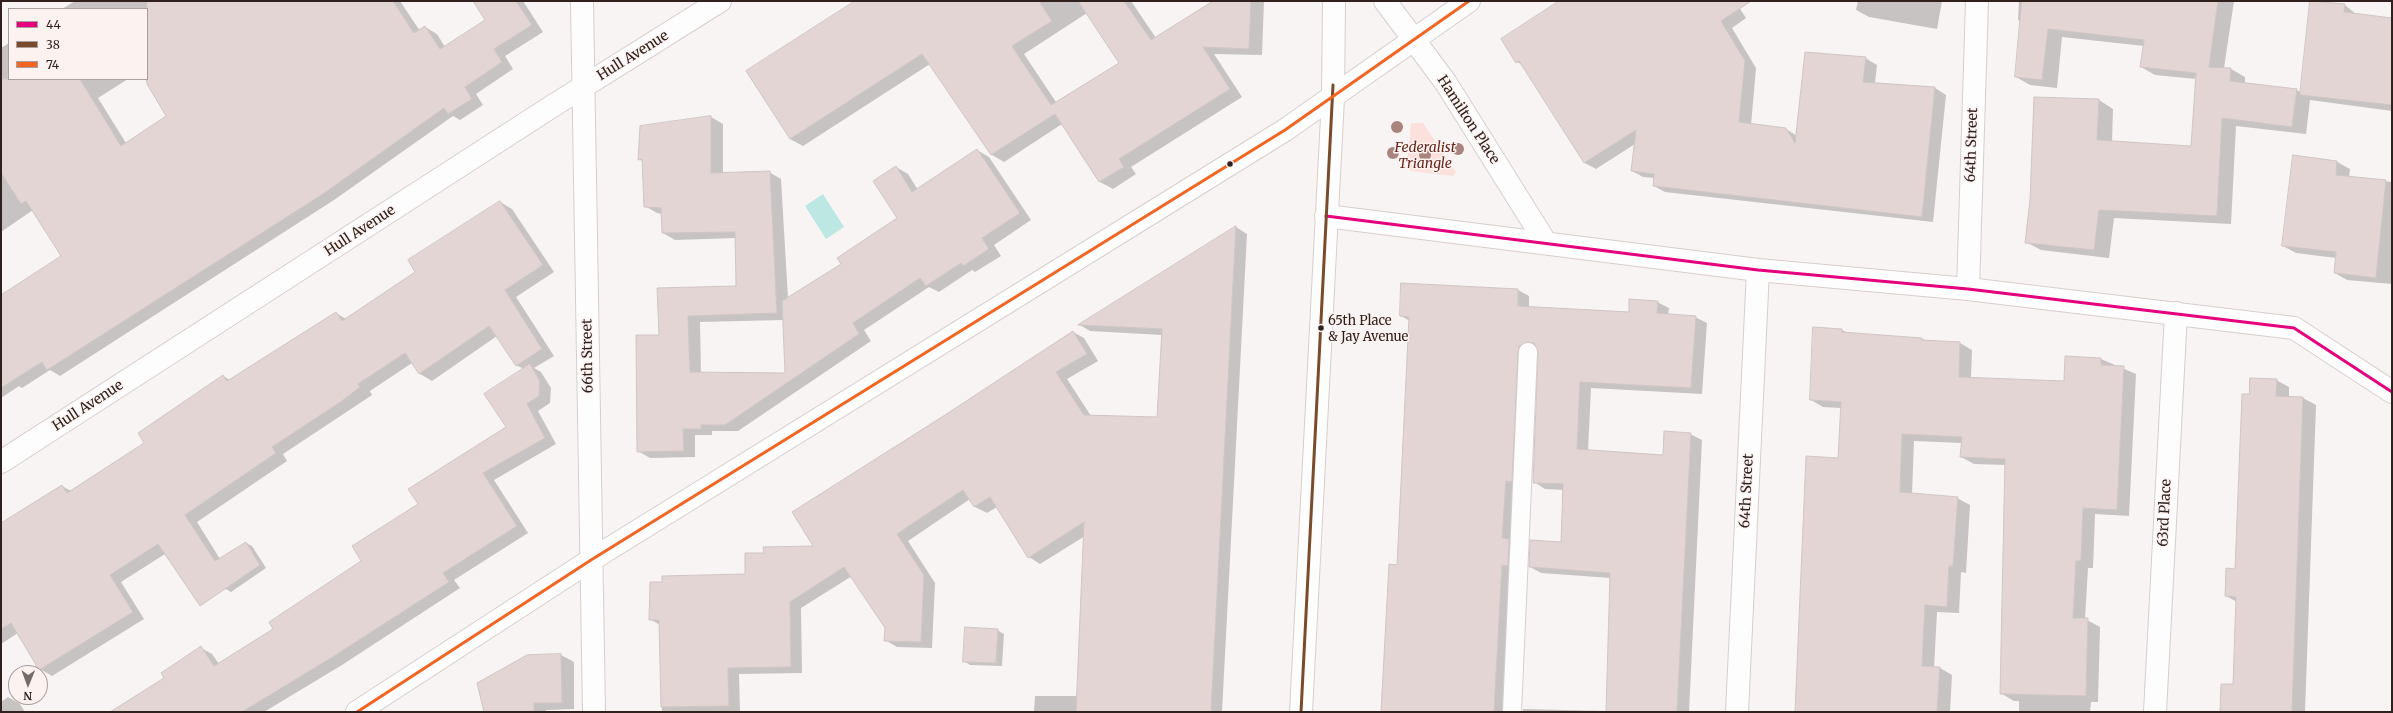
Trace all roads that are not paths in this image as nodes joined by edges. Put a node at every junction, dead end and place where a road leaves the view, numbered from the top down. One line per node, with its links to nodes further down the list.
1 (582, 1): 8 (street, 66th Street)
2 (720, 1): 8 (street, Hull Avenue)
3 (1334, 1): 9 (street)
4 (1385, 1): 7 (street, Hamilton Place)
5 (1469, 1): 7 (street)
6 (1977, 1): 13 (street, 64th Street)
7 (1413, 41): 9 (street); 11 (street, Hamilton Place)
8 (584, 87): 17 (street, Hull Avenue); 18 (street, 66th Street)
9 (1333, 98): 10 (street); 18 (street)
10 (1326, 216): 11 (street); 21 (street)
11 (1546, 243): 12 (street)
12 (1758, 270): 13 (street); 23 (street, 64th Street)
13 (1968, 289): 14 (street)
14 (2176, 313): 16 (street); 24 (street, 63rd Place)
15 (1528, 352): 22 (lane)
16 (2392, 392)
17 (1, 462)
18 (591, 560): 19 (street); 20 (street, 66th Street)
19 (357, 712)
20 (594, 712)
21 (1301, 712)
22 (1512, 712)
23 (1737, 712)
24 (2155, 712)

